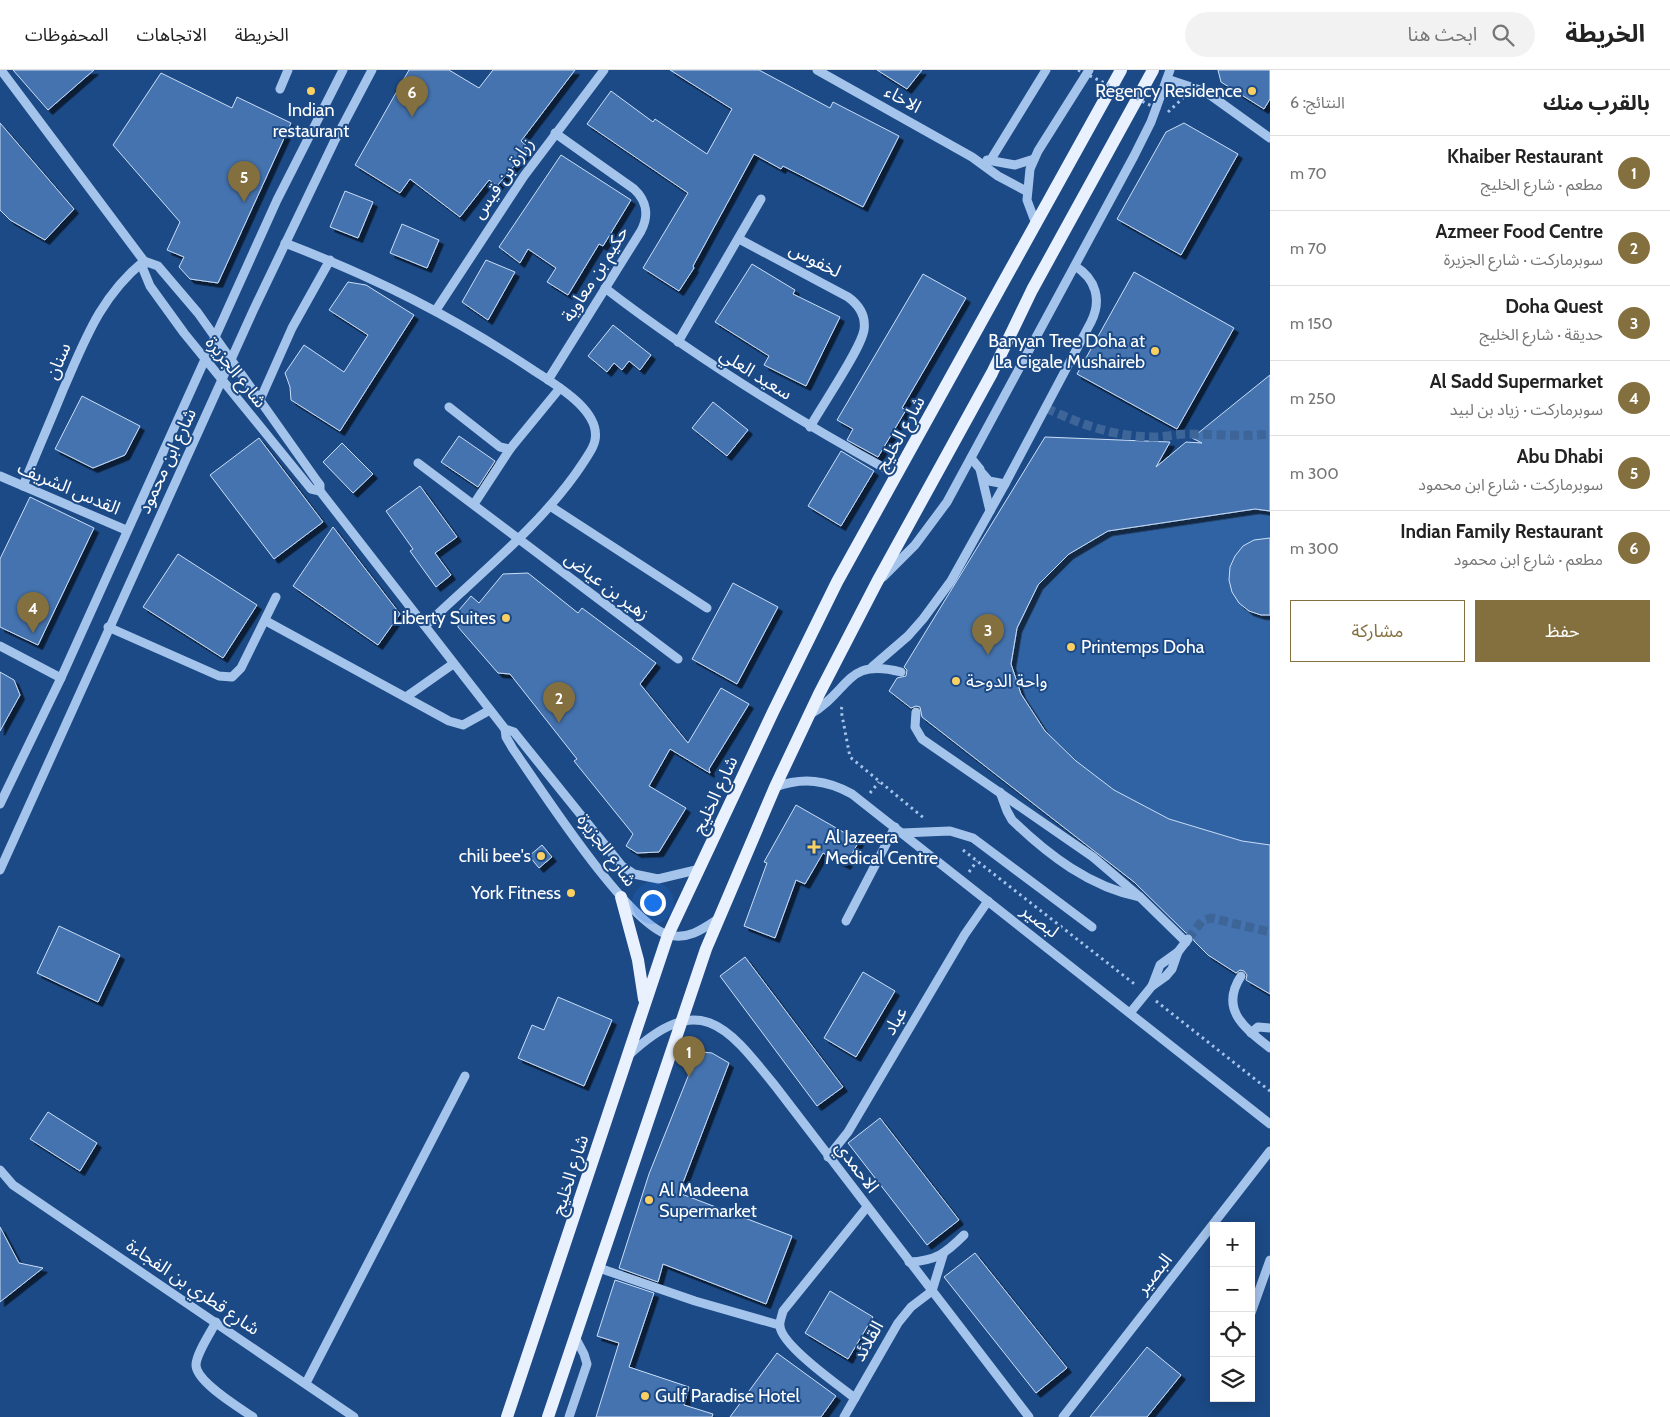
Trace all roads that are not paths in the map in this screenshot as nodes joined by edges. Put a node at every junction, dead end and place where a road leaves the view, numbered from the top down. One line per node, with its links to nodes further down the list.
1 (1, 70): 25 (street, شارع الجزيرة)
2 (288, 70): 13 (street)
3 (343, 70): 29 (street, شارع ابن محمود)
4 (372, 70): 23 (street, شارع ابن محمود)
5 (604, 70): 14 (street, زرارة بن قيس)
6 (817, 70): 16 (street, الاخاء)
7 (1046, 70): 18 (street)
8 (1089, 70): 17 (street)
9 (1121, 70): 21 (main road, شارع الخليج)
10 (1170, 70): 12 (street)
11 (1153, 71): 53 (main road)
12 (1167, 80): 15 (street); 26 (street)
13 (280, 89)
14 (555, 133): 27 (street, حكيم بن معاوية); 28 (street, زرارة بن قيس)
15 (1270, 138)
16 (972, 157): 18 (street, الاخاء); 19 (street, الاخاء)
17 (1034, 159): 18 (street, الاخاء); 19 (street)
18 (990, 161)
19 (1026, 191): 21 (street)
20 (761, 199): 22 (street)
21 (1036, 224): 43 (main road, شارع الخليج)
22 (738, 239): 30 (street); 38 (street, لخفوس)
23 (285, 243): 24 (street); 31 (street, شارع ابن محمود)
24 (330, 260): 28 (street); 36 (street)
25 (144, 261): 29 (street, شارع الجزيرة); 32 (street, شارع الجزيرة); 46 (street, سنان)
26 (1075, 266): 40 (street); 45 (street)
27 (605, 288): 30 (street, سعيد العلي); 34 (street, حكيم بن معاوية)
28 (436, 310): 34 (street)
29 (214, 335): 31 (street, شارع الجزيرة); 32 (street, شارع ابن محمود)
30 (678, 342): 38 (street, سعيد العلي)
31 (231, 358): 33 (street, شارع ابن محمود); 36 (street, شارع الجزيرة)
32 (204, 359): 33 (street, شارع الجزيرة); 51 (street, شارع ابن محمود)
33 (222, 380): 47 (street, شارع الجزيرة); 58 (street, شارع ابن محمود)
34 (548, 380): 35 (street)
35 (560, 388): 39 (street); 49 (street)
36 (260, 400): 47 (street, شارع الجزيرة)
37 (449, 407): 39 (street)
38 (810, 427): 43 (street, سعيد العلي)
39 (510, 449): 48 (street)
40 (971, 458): 42 (street); 53 (street)
41 (418, 463): 48 (street, زهير بن عياض)
42 (981, 473): 45 (street); 50 (street)
43 (897, 475): 74 (main road, شارع الخليج)
44 (0, 476): 46 (street, القدس الشريف)
45 (1005, 484): 50 (street)
46 (23, 486): 51 (street, القدس الشريف)
47 (320, 491): 57 (street, شارع الجزيرة)
48 (474, 504): 52 (street, زهير بن عياض)
49 (550, 506): 52 (street); 55 (street)
50 (990, 511): 62 (street)
51 (126, 530): 64 (street, شارع ابن محمود)
52 (517, 538): 57 (street); 60 (street, زهير بن عياض)
53 (877, 582): 68 (main road)
54 (276, 597): 56 (street)
55 (707, 608)
56 (266, 621): 58 (street); 65 (street)
57 (425, 626): 61 (street, شارع الجزيرة)
58 (108, 627): 75 (street, شارع ابن محمود)
59 (0, 646): 64 (street)
60 (678, 659)
61 (453, 664): 65 (street); 66 (street, شارع الجزيرة)
62 (872, 667): 63 (street); 68 (street)
63 (901, 672)
64 (61, 678): 72 (street, شارع ابن محمود)
65 (406, 698): 66 (street)
66 (490, 710): 69 (street, شارع الجزيرة)
67 (916, 712): 71 (street)
68 (809, 715): 70 (main road)
69 (505, 728): 74 (street, شارع الجزيرة); 76 (street, شارع الجزيرة)
70 (775, 787): 73 (street, لبصير); 79 (main road)
71 (1000, 792): 77 (street); 77 (street)
72 (0, 804)
73 (898, 830): 78 (street, لبصير); 80 (street); 81 (street)
74 (700, 869): 82 (main road, شارع الخليج)
75 (0, 870)
76 (621, 897): 82 (street, شارع الجزيرة); 84 (main road)
77 (1141, 898): 85 (street)
78 (988, 901): 85 (street, لبصير); 94 (street, عباد)
79 (718, 919): 82 (street); 86 (main road)
80 (846, 921)
81 (1092, 927)
82 (668, 935): 84 (main road, شارع الخليج)
83 (1241, 976): 88 (street)
84 (644, 1003): 90 (main road, شارع الخليج)
85 (1130, 1013): 92 (street, لبصير)
86 (682, 1020): 90 (street, الاحمدي); 94 (street, الاحمدي); 103 (main road)
87 (1270, 1028): 88 (street)
88 (1250, 1033): 89 (street)
89 (1270, 1048)
90 (626, 1059): 113 (main road, شارع الخليج)
91 (465, 1076): 109 (street)
92 (1270, 1124)
93 (1270, 1151): 118 (street, البصير)
94 (828, 1156): 98 (street, الاحمدي)
95 (0, 1170): 97 (street, شارع قطري بن الفجاءة)
96 (0, 1180): 97 (street, شارع قطري بن الفجاءة)
97 (13, 1184): 106 (street, شارع قطري بن الفجاءة)
98 (867, 1208): 102 (street, الاحمدي); 107 (street)
99 (964, 1236): 100 (street)
100 (943, 1255): 102 (street); 104 (street)
101 (1270, 1260): 105 (street)
102 (909, 1262): 104 (street, الاحمدي)
103 (599, 1268): 107 (street); 108 (main road)
104 (932, 1291): 110 (street, القلائد); 117 (street, الاحمدي)
105 (1251, 1312)
106 (216, 1322): 109 (street, شارع قطري بن الفجاءة); 111 (street)
107 (779, 1325): 110 (street)
108 (575, 1337): 114 (main road); 115 (street)
109 (306, 1383): 112 (street, شارع قطري بن الفجاءة)
110 (855, 1398): 116 (street, القلائد)
111 (253, 1417)
112 (354, 1417)
113 (507, 1417)
114 (548, 1417)
115 (569, 1417)
116 (844, 1417)
117 (1029, 1417)
118 (1063, 1417)

